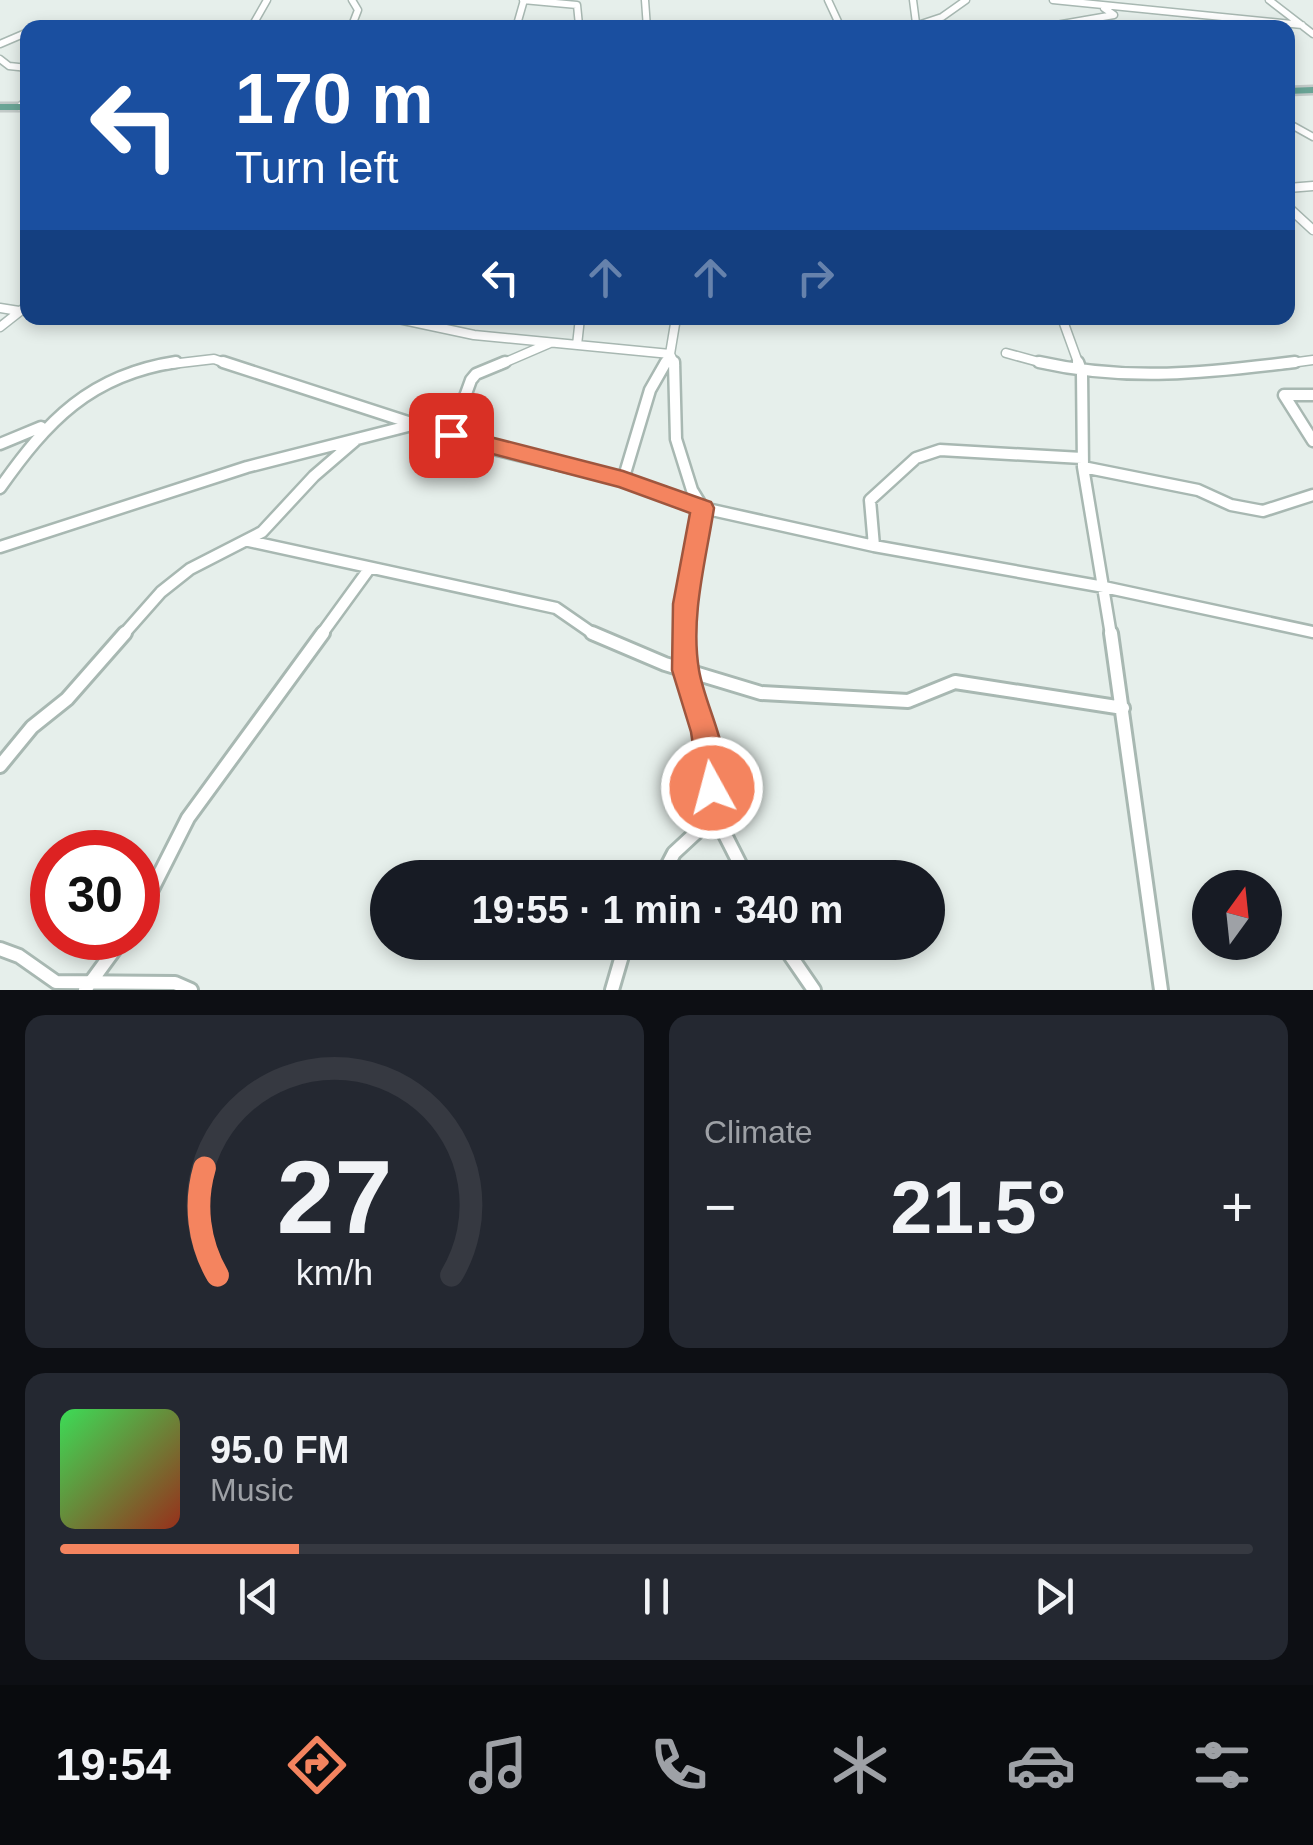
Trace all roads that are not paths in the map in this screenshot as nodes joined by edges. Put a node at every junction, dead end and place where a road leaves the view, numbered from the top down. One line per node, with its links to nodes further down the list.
1 (524, 0): 8 (street)
2 (966, 0): 5 (street)
3 (1054, 0): 6 (street)
4 (1268, 2): 13 (street)
5 (952, 4): 7 (street)
6 (1100, 6): 11 (street); 12 (street)
7 (942, 17): 9 (street); 10 (street)
8 (578, 20)
9 (931, 20)
10 (940, 20)
11 (1095, 20)
12 (1253, 20)
13 (1294, 20)
14 (1295, 21): 16 (street)
15 (1295, 25): 16 (street)
16 (1302, 26): 17 (street)
17 (1313, 34)
18 (20, 311): 23 (street)
19 (429, 325): 24 (street)
20 (579, 325): 25 (street)
21 (675, 325): 27 (street)
22 (1065, 325): 29 (street)
23 (0, 327)
24 (550, 343): 25 (street); 33 (street)
25 (577, 345): 27 (street)
26 (1006, 353): 29 (street)
27 (670, 354): 38 (street); 41 (street)
28 (1313, 360): 29 (street)
29 (1082, 373): 37 (street)
30 (1313, 395): 35 (street)
31 (49, 423): 32 (street); 36 (street); 39 (street)
32 (418, 424): 33 (street); 34 (street)
33 (451, 435): 38 (street)
34 (356, 439): 42 (street); 44 (street)
35 (1313, 442)
36 (0, 444)
37 (1083, 462): 40 (street); 43 (street); 46 (street)
38 (623, 480): 41 (street)
39 (0, 488)
40 (1313, 494)
41 (702, 508): 43 (street); 48 (street)
42 (249, 541): 45 (street); 50 (street)
43 (874, 546): 46 (street)
44 (0, 547)
45 (369, 569): 48 (street); 54 (street)
46 (1104, 586): 47 (street); 49 (street)
47 (1313, 632)
48 (686, 670): 49 (street); 51 (street)
49 (1123, 708): 63 (street)
50 (0, 766)
51 (715, 815): 52 (street); 53 (street)
52 (670, 860)
53 (738, 860)
54 (160, 873)
55 (0, 949): 59 (street)
56 (107, 960): 59 (street)
57 (621, 960): 61 (street)
58 (793, 960): 62 (street)
59 (89, 986): 60 (street)
60 (191, 990)
61 (612, 990)
62 (814, 990)
63 (1162, 990)

